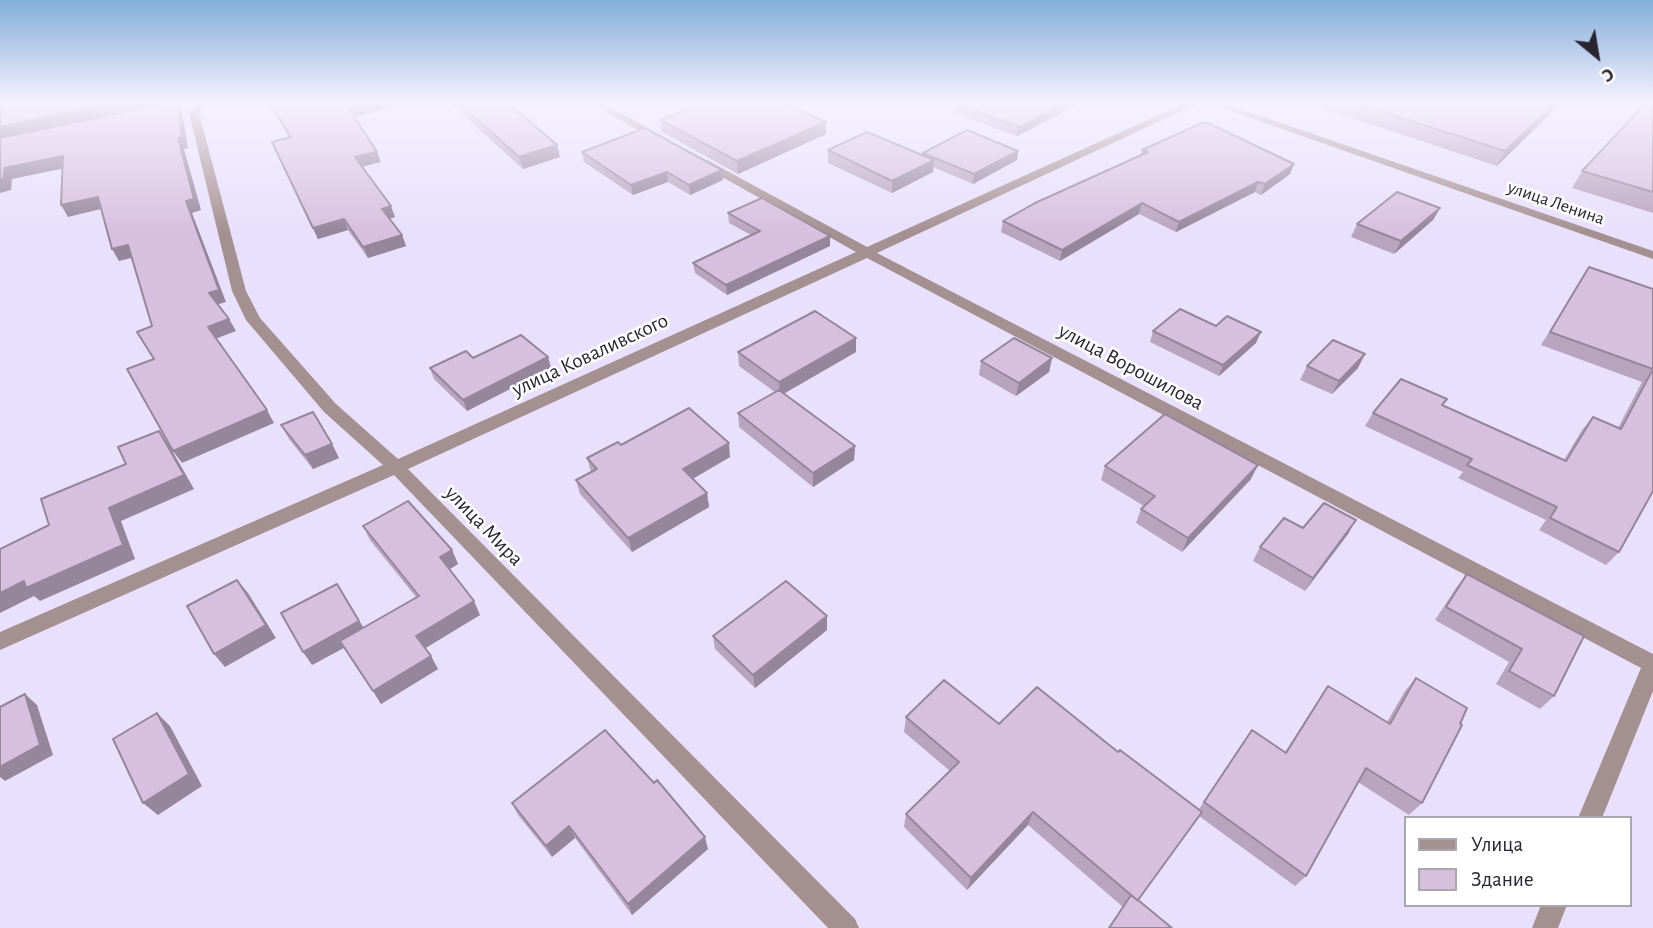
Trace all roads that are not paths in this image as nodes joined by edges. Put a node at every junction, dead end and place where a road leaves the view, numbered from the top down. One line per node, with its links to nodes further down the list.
1 (202, 145): 7 (street, улица Мира)
2 (672, 145): 5 (street, улица Ворошилова)
3 (1101, 145): 5 (street, улица Коваливского)
4 (1335, 145): 6 (street, улица Ленина)
5 (866, 252): 7 (street, улица Коваливского); 9 (street, улица Ворошилова)
6 (1653, 255)
7 (396, 467): 8 (street, улица Коваливского); 12 (street, улица Мира)
8 (0, 641)
9 (1653, 664): 10 (street)
10 (1591, 816)
11 (1553, 907): 13 (street)
12 (846, 928)
13 (1545, 928)

